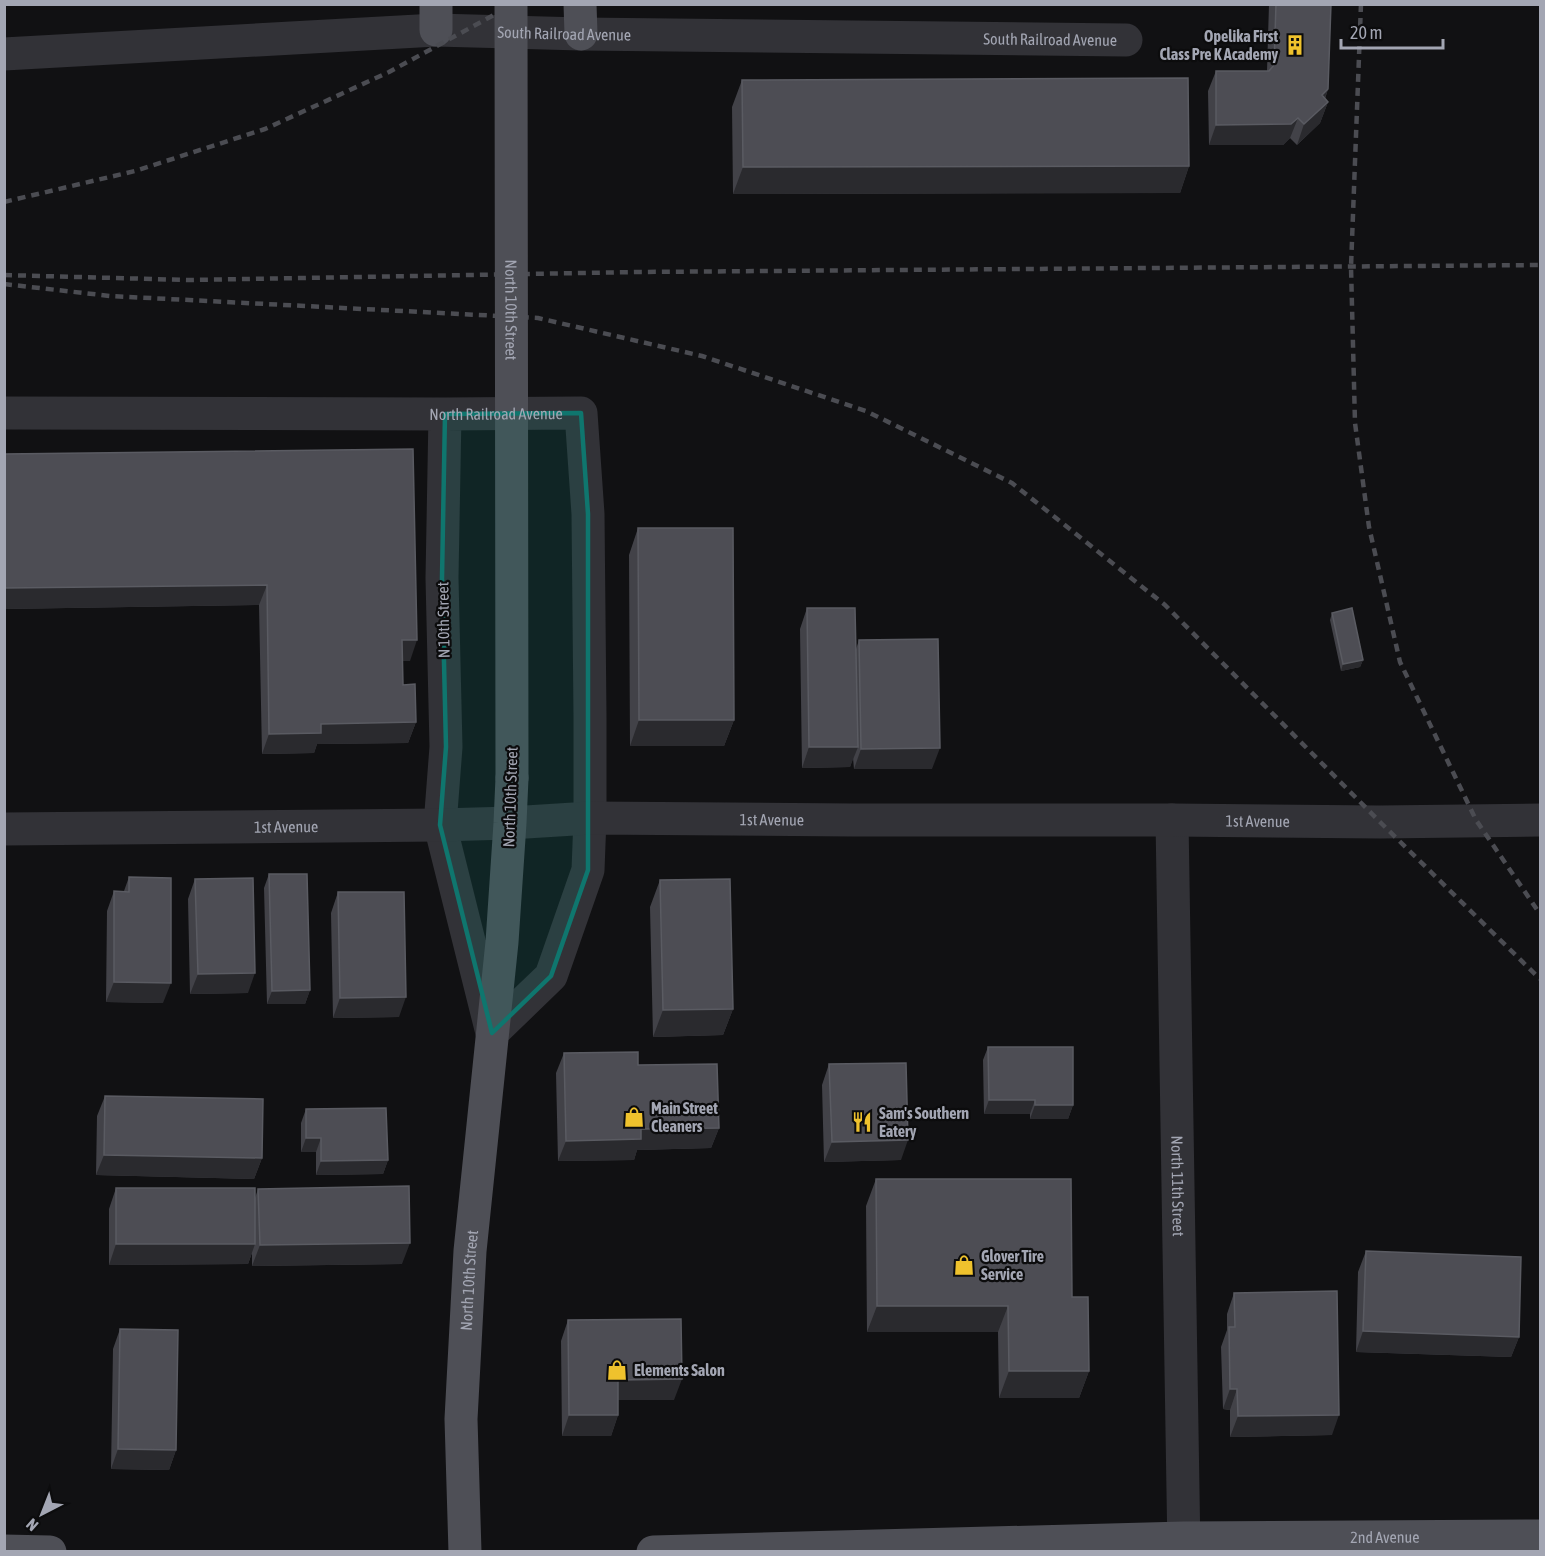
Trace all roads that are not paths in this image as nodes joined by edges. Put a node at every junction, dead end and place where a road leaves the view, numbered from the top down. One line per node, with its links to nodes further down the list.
1 (511, 4): 11 (main road, North 10th Street, bridge)
2 (436, 17): 3 (street, South Railroad Avenue); 5 (street, South Railroad Avenue)
3 (580, 19): 4 (street, South Railroad Avenue)
4 (1126, 40)
5 (4, 54)
6 (4, 412): 7 (street, North Railroad Avenue)
7 (445, 414): 8 (street, North Railroad Avenue); 12 (street, N 10th Street)
8 (590, 818): 9 (street, 1st Avenue); 11 (street, 1st Avenue); 14 (street, North Railroad Avenue)
9 (1172, 820): 10 (street, 1st Avenue); 18 (street, North 11th Street)
10 (1540, 820)
11 (510, 823): 12 (street, 1st Avenue); 14 (main road, North 10th Street)
12 (440, 825): 13 (street, 1st Avenue); 14 (street, N 10th Street)
13 (4, 829)
14 (492, 1033): 22 (main road, North 10th Street)
15 (1540, 1536): 17 (main road, 2nd Avenue)
16 (1337, 1544): 17 (main road, 2nd Avenue); 18 (main road, 2nd Avenue)
17 (1451, 1544)
18 (1184, 1545): 19 (main road, 2nd Avenue)
19 (786, 1550): 24 (main road, 2nd Avenue)
20 (4, 1551): 21 (main road)
21 (50, 1551)
22 (465, 1551)
23 (653, 1551): 24 (main road, 2nd Avenue)
24 (701, 1551)

